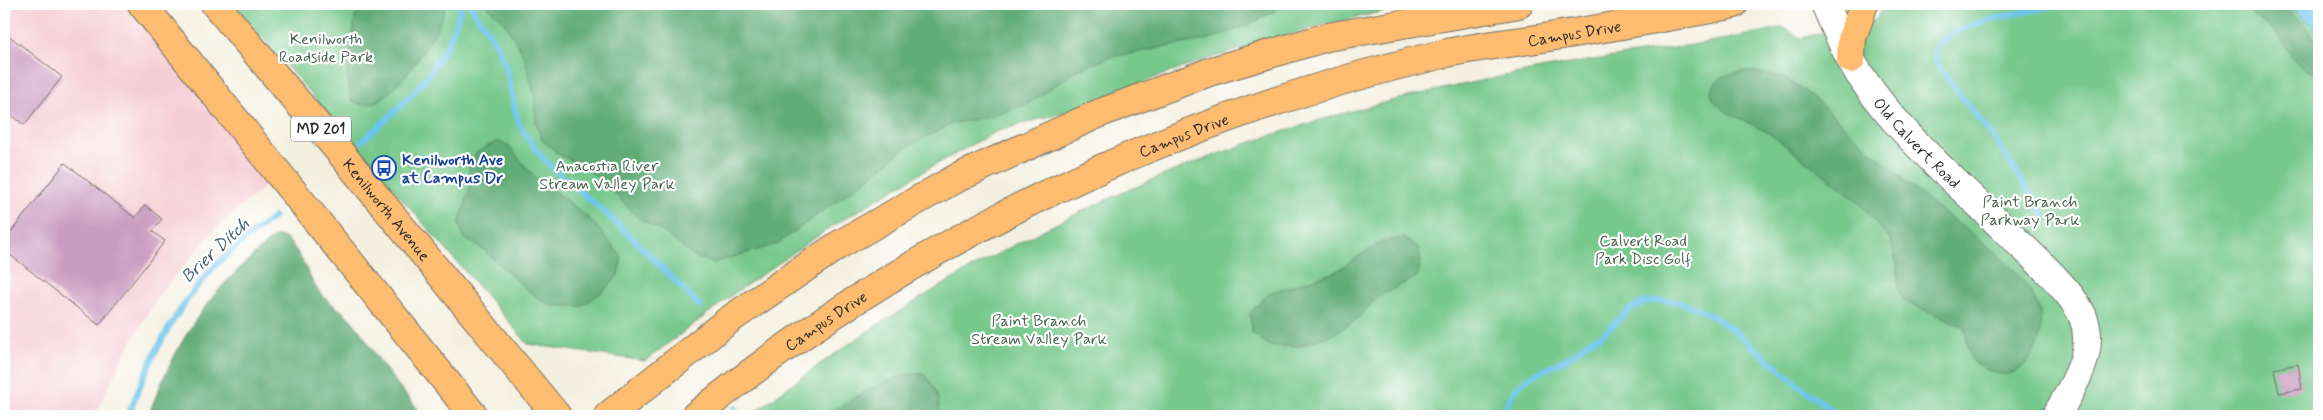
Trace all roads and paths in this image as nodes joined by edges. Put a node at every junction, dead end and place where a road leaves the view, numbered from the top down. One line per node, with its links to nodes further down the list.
1 (142, 4): 8 (main road)
2 (215, 4): 11 (main road, Kenilworth Avenue / MD 201)
3 (1519, 4): 12 (main road)
4 (1734, 4): 13 (main road, Campus Drive)
5 (1825, 4): 7 (street, Old Calvert Road)
6 (1864, 4): 7 (main road)
7 (1851, 59): 14 (street, Old Calvert Road)
8 (445, 379): 9 (main road); 10 (main road)
9 (456, 416)
10 (474, 416)
11 (557, 416)
12 (608, 416)
13 (696, 416)
14 (2056, 416)

